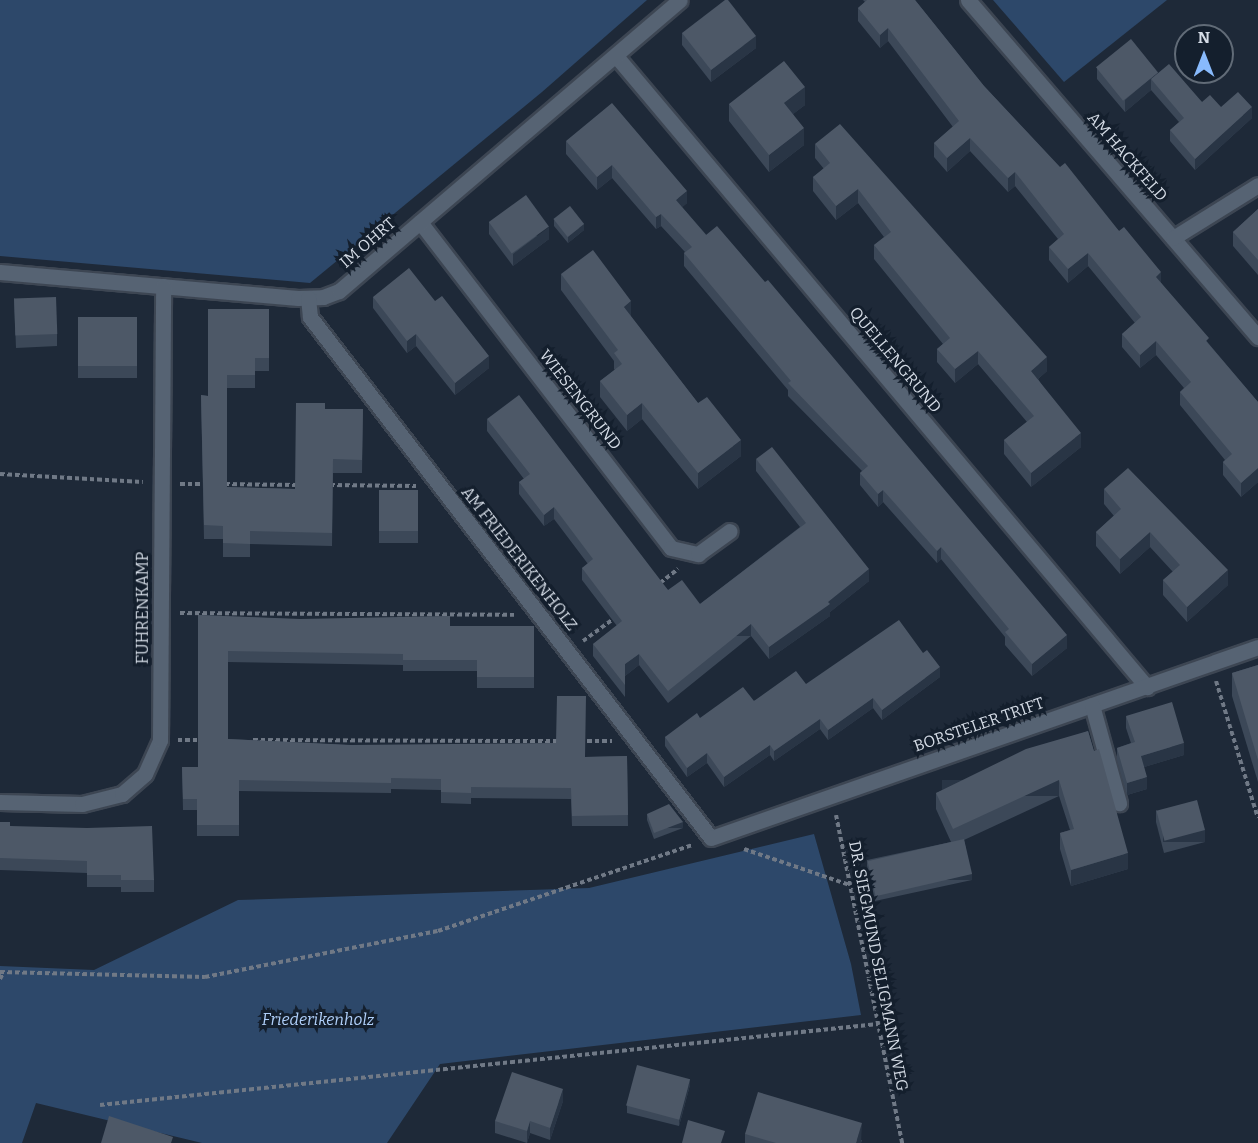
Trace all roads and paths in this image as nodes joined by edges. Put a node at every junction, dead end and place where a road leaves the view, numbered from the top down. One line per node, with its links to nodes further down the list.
1 (680, 0): 3 (street, IM OHRT)
2 (968, 0): 6 (street, AM HACKFELD)
3 (616, 56): 5 (street, IM OHRT); 27 (street, QUELLENGRUND)
4 (1258, 185): 6 (street)
5 (420, 222): 9 (street, IM OHRT); 19 (street, WIESENGRUND)
6 (1173, 238): 10 (street, AM HACKFELD)
7 (0, 272): 8 (street, IM OHRT)
8 (164, 286): 9 (street, IM OHRT); 12 (street, FUHRENKAMP)
9 (308, 298): 17 (street, AM FRIEDERIKENHOLZ)
10 (1258, 337)
11 (0, 474): 12 (path)
12 (162, 484): 13 (path); 22 (street, FUHRENKAMP)
13 (208, 484)
14 (220, 484): 15 (path)
15 (301, 485)
16 (324, 485): 17 (path)
17 (440, 486): 23 (street, AM FRIEDERIKENHOLZ)
18 (730, 531): 19 (street)
19 (698, 554): 20 (path)
20 (652, 589)
21 (624, 610): 25 (path)
22 (161, 613): 23 (path); 29 (street, FUHRENKAMP)
23 (540, 615): 25 (street, AM FRIEDERIKENHOLZ)
24 (1258, 647): 26 (street, BORSTELER TRIFT)
25 (568, 653): 34 (street, AM FRIEDERIKENHOLZ)
26 (1211, 665): 27 (street, BORSTELER TRIFT); 38 (path)
27 (1147, 687): 28 (street, BORSTELER TRIFT)
28 (1092, 705): 35 (street, BORSTELER TRIFT); 37 (street)
29 (160, 740): 30 (path); 36 (street, FUHRENKAMP)
30 (207, 740)
31 (243, 740): 32 (path)
32 (565, 741)
33 (577, 741): 34 (path)
34 (637, 741): 39 (street, AM FRIEDERIKENHOLZ)
35 (832, 793): 39 (street, BORSTELER TRIFT); 40 (path, DR. SIEGMUND SELIGMANN WEG)
36 (0, 802)
37 (1119, 803)
38 (1258, 818)
39 (711, 838): 40 (path); 41 (path)
40 (850, 885): 43 (path, DR. SIEGMUND SELIGMANN WEG)
41 (2, 973): 42 (path)
42 (0, 979)
43 (878, 1024): 44 (path); 45 (path, DR. SIEGMUND SELIGMANN WEG)
44 (100, 1105)
45 (902, 1143)

